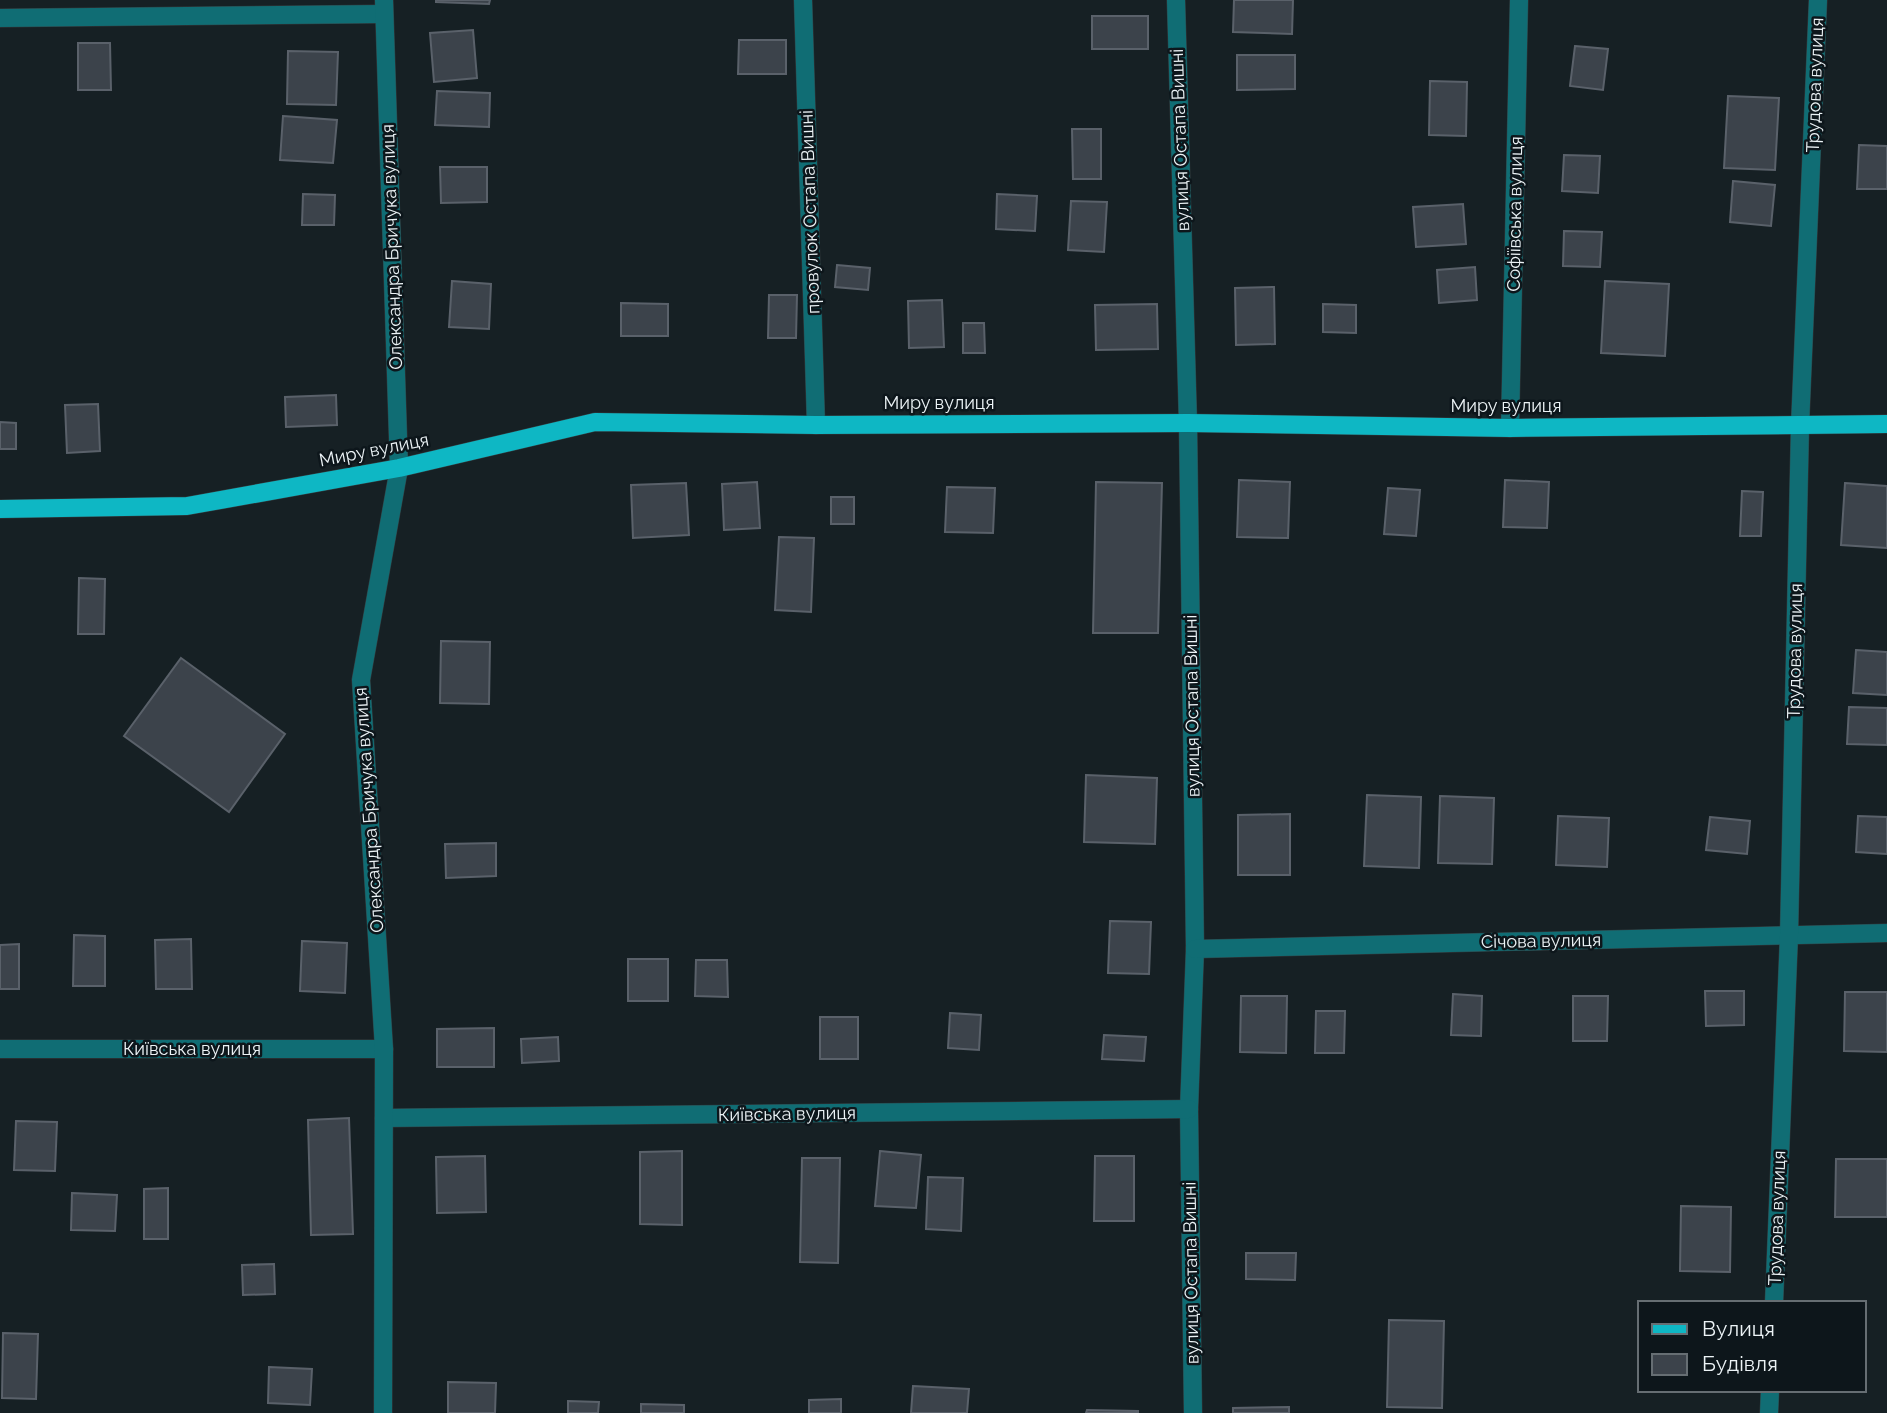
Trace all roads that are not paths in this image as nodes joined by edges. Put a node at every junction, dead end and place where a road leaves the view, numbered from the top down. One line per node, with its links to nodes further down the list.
1 (803, 0): 9 (street, провулок Остапа Вишні)
2 (1176, 0): 7 (street, вулиця Остапа Вишні)
3 (1519, 0): 11 (street, Софіївська вулиця)
4 (1818, 0): 10 (street, Трудова вулиця)
5 (384, 7): 6 (street); 12 (street, Олександра Бричука вулиця)
6 (0, 18)
7 (1188, 423): 9 (main road, Миру вулиця); 11 (main road, Миру вулиця); 16 (street, вулиця Остапа Вишні)
8 (1887, 424): 10 (main road, Миру вулиця)
9 (816, 425): 12 (main road, Миру вулиця)
10 (1800, 426): 11 (main road, Миру вулиця); 15 (street, Трудова вулиця)
11 (1510, 428)
12 (399, 468): 13 (main road, Миру вулиця); 18 (street, Олександра Бричука вулиця)
13 (0, 509)
14 (1887, 933): 15 (street, Січова вулиця)
15 (1789, 935): 16 (street, Січова вулиця); 21 (street, Трудова вулиця)
16 (1195, 949): 19 (street, вулиця Остапа Вишні)
17 (0, 1049): 18 (street, Київська вулиця)
18 (384, 1049): 20 (street, Олександра Бричука вулиця)
19 (1189, 1109): 20 (street, Київська вулиця); 24 (street, вулиця Остапа Вишні)
20 (384, 1118): 23 (street, Олександра Бричука вулиця)
21 (1774, 1301)
22 (1770, 1392): 25 (street)
23 (383, 1413)
24 (1193, 1413)
25 (1769, 1413)

